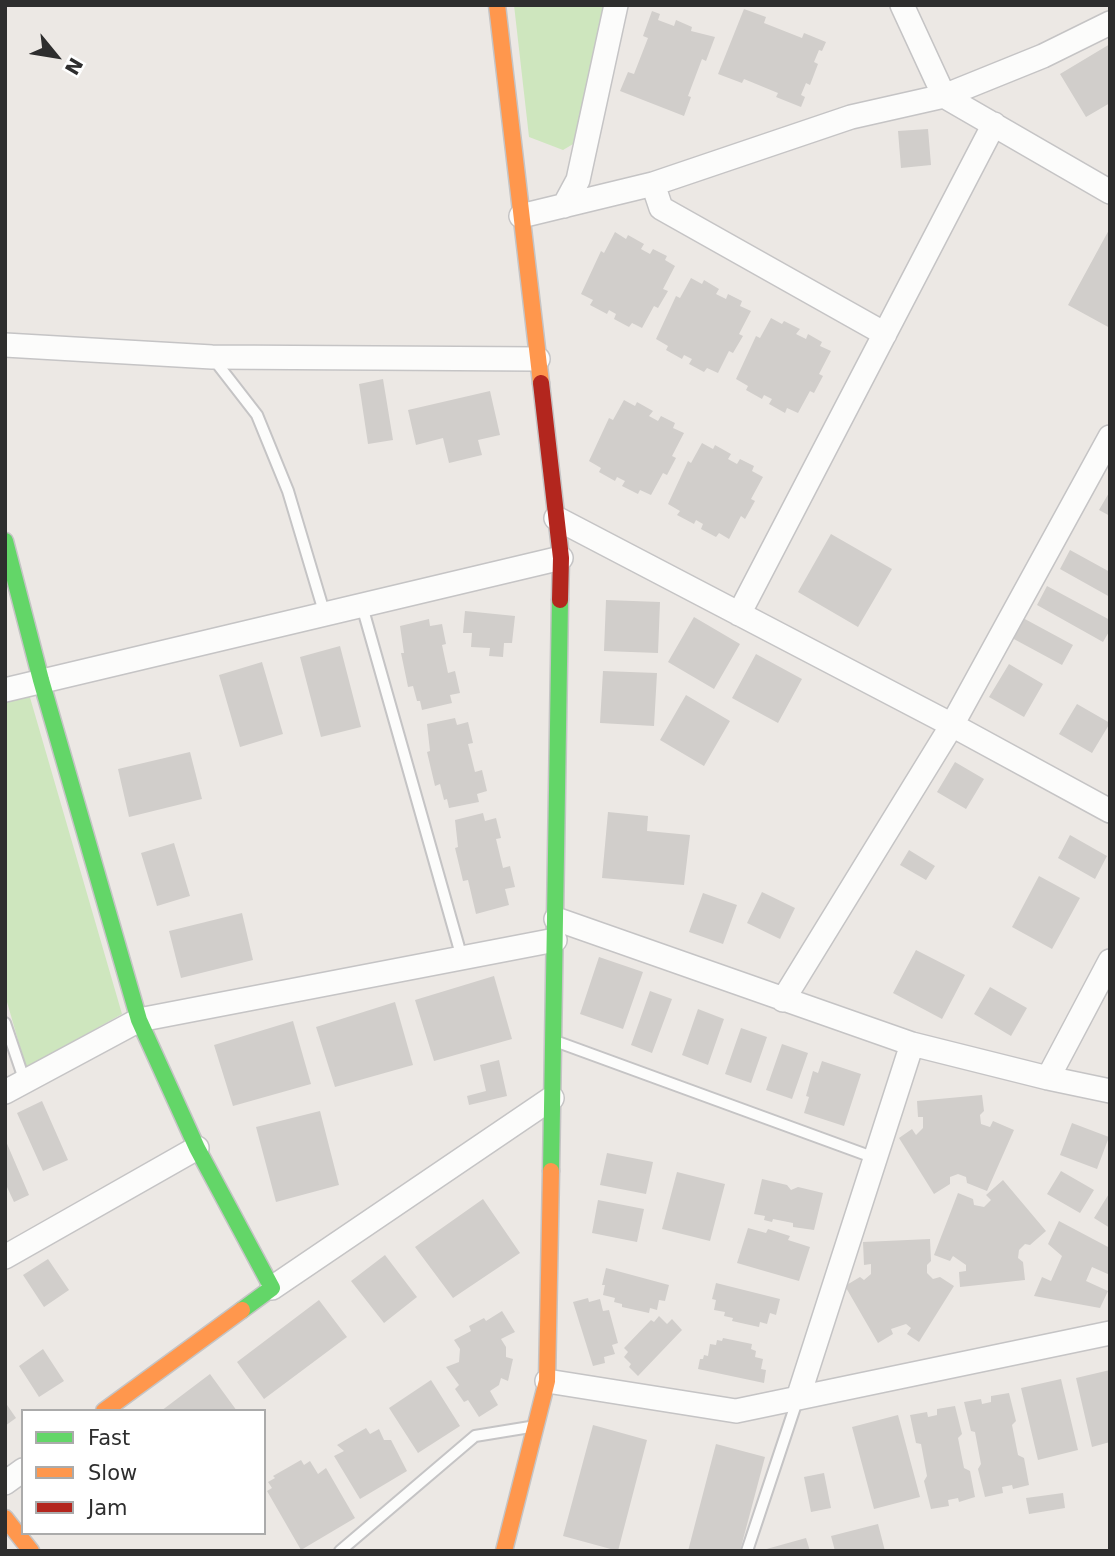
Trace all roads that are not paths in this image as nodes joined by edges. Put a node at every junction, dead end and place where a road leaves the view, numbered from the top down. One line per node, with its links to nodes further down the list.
1 (497, 5): 10 (street)
2 (616, 5): 9 (street)
3 (902, 5): 5 (street)
4 (1110, 23): 5 (street)
5 (944, 96): 6 (street); 7 (street)
6 (994, 124): 8 (street); 11 (street)
7 (653, 184): 9 (street); 11 (street)
8 (1110, 192)
9 (564, 205): 10 (street)
10 (521, 216): 14 (street)
11 (885, 334): 20 (street)
12 (5, 345): 13 (street)
13 (212, 358): 14 (street); 21 (lane)
14 (538, 359): 16 (street)
15 (1110, 437): 24 (street)
16 (556, 519): 18 (street); 20 (street)
17 (5, 541): 22 (street)
18 (561, 558): 19 (street); 26 (street)
19 (362, 606): 21 (street); 27 (lane)
20 (739, 614): 24 (street)
21 (325, 615): 22 (street)
22 (41, 680): 23 (street); 30 (street)
23 (5, 690)
24 (952, 724): 25 (street); 29 (street)
25 (1110, 810)
26 (556, 929): 27 (street); 29 (street); 32 (street)
27 (462, 958): 30 (street)
28 (1110, 961): 34 (street)
29 (783, 1000): 33 (street)
30 (139, 1020): 35 (street); 38 (street)
31 (5, 1023): 35 (lane)
32 (554, 1040): 37 (street); 39 (lane)
33 (912, 1044): 34 (street); 39 (street)
34 (1048, 1079): 36 (street)
35 (15, 1087)
36 (1110, 1091)
37 (552, 1098): 41 (street); 43 (street)
38 (197, 1148): 40 (street); 41 (street)
39 (875, 1158): 44 (street)
40 (5, 1257)
41 (272, 1288): 45 (street)
42 (1110, 1334): 44 (street)
43 (547, 1381): 44 (street); 46 (street)
44 (798, 1398): 53 (lane)
45 (107, 1409)
46 (536, 1426): 51 (lane); 52 (street)
47 (21, 1471): 48 (street)
48 (5, 1483)
49 (5, 1518): 50 (street)
50 (31, 1551)
51 (340, 1551)
52 (504, 1551)
53 (747, 1551)

